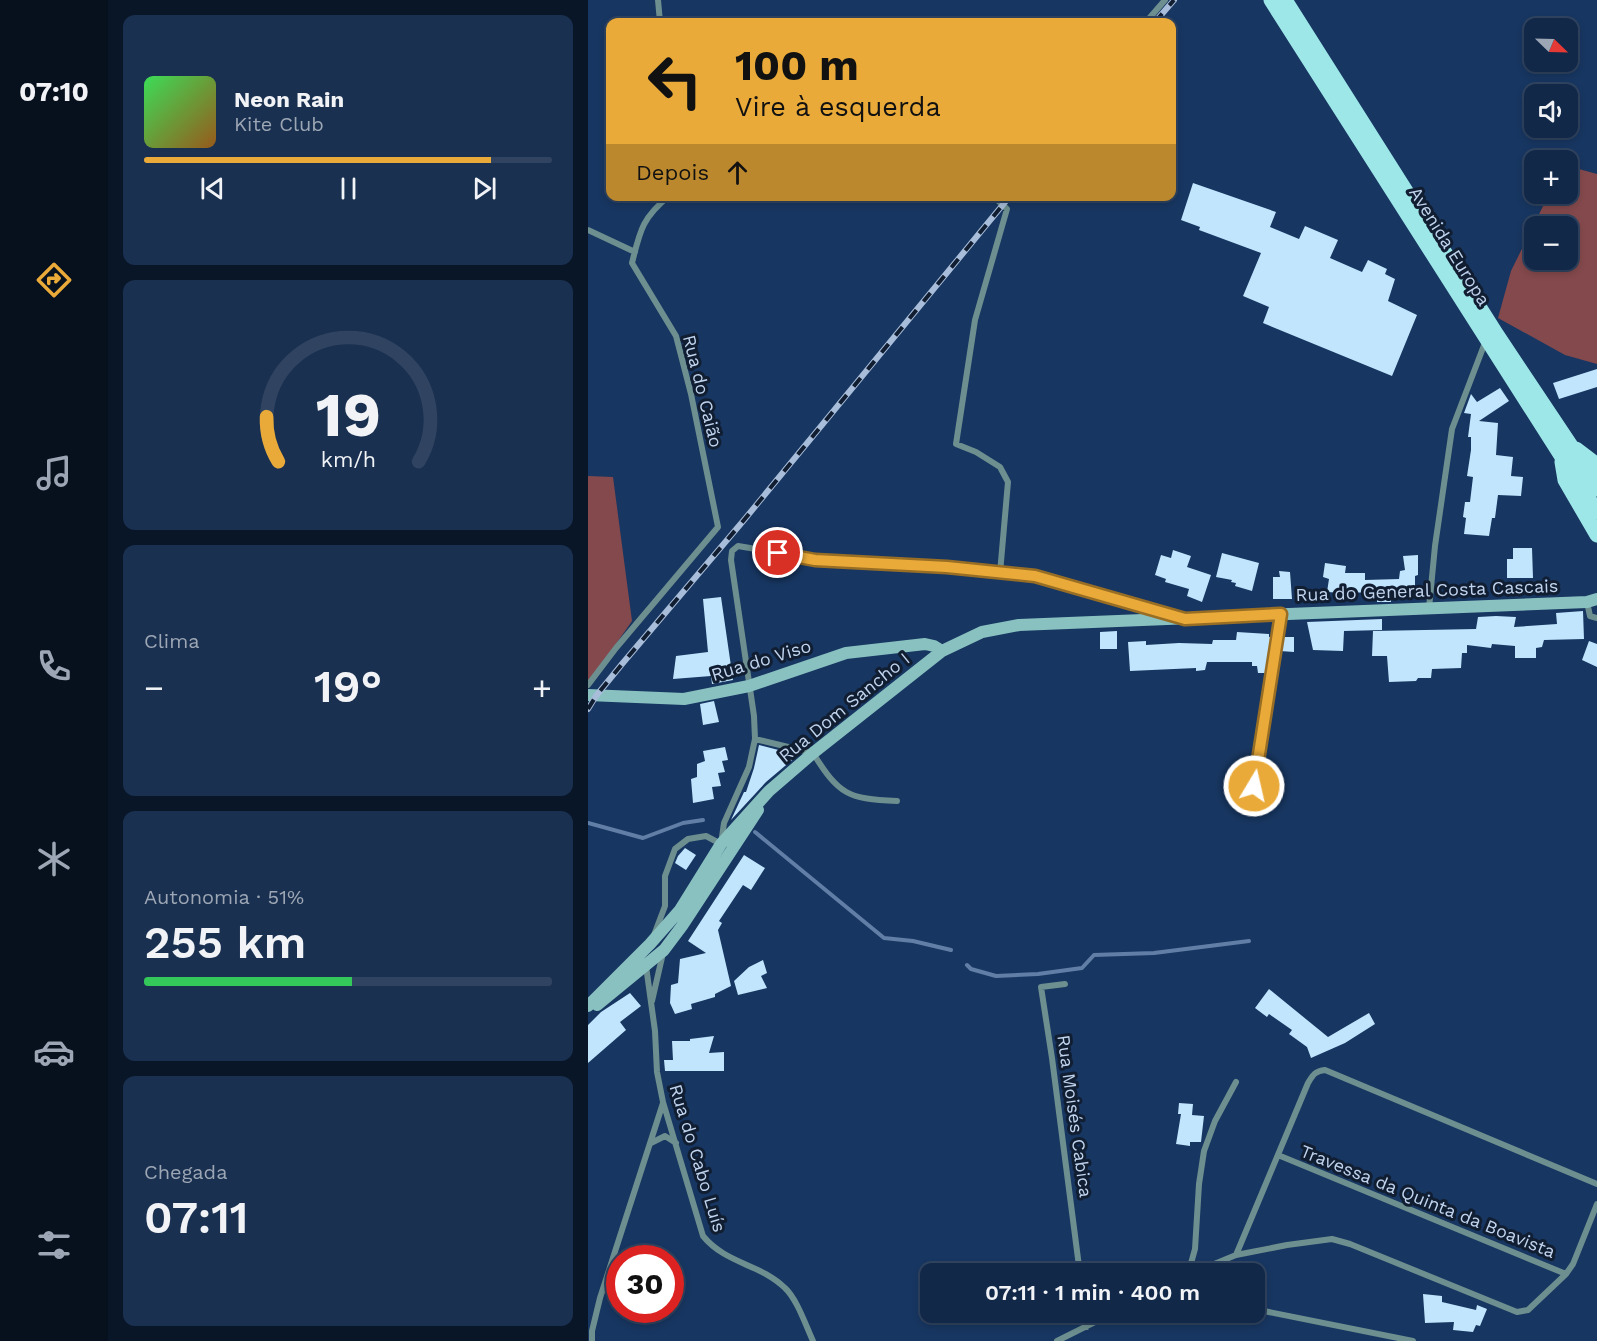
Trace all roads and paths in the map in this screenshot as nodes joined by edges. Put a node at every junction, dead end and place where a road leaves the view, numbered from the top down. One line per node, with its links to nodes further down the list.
1 (658, 0): 5 (street)
2 (1165, 0): 6 (street)
3 (1271, 0): 11 (main road, Avenida Europa)
4 (1286, 0): 12 (main road, Avenida Europa)
5 (660, 18)
6 (1149, 18)
7 (663, 201): 10 (street)
8 (998, 201): 18 (street)
9 (588, 230): 10 (street)
10 (635, 252): 25 (street, Rua do Caião)
11 (1486, 339): 13 (main road, Avenida Europa); 20 (street)
12 (1571, 446): 14 (main road); 15 (main road, Avenida Europa)
13 (1562, 459): 16 (main road, Avenida Europa); 17 (main road)
14 (1597, 469)
15 (1597, 489)
16 (1597, 512)
17 (1597, 535)
18 (1000, 573): 23 (street); 26 (street)
19 (1594, 601): 20 (main road, Rua do General Costa Cascais); 22 (street)
20 (1429, 608): 21 (main road, Rua do General Costa Cascais)
21 (1281, 614): 23 (main road, Rua do General Costa Cascais); 30 (street)
22 (1597, 618)
23 (1185, 619): 24 (main road, Rua do General Costa Cascais)
24 (942, 651): 26 (main road, Rua do Viso); 29 (main road, Rua Dom Sancho I)
25 (588, 685)
26 (749, 686): 27 (main road, Rua do Viso); 28 (street)
27 (588, 696)
28 (755, 739): 29 (street); 33 (street)
29 (813, 753): 31 (main road, Rua Dom Sancho I); 32 (street)
30 (1254, 786)
31 (769, 791): 33 (main road, Rua Dom Sancho I); 36 (main road, Rua Dom Sancho I)
32 (897, 801)
33 (722, 844): 34 (main road, Rua Dom Sancho I); 35 (street)
34 (680, 910): 35 (main road, Rua Dom Sancho I); 37 (street, Rua Dom Sancho I)
35 (650, 944): 38 (main road, Rua Dom Sancho I)
36 (664, 950): 37 (main road, Rua Dom Sancho I); 41 (street, Rua do Cabo Luís)
37 (646, 966): 38 (main road, Rua Dom Sancho I); 39 (street, Rua do Cabo Luís); 41 (street)
38 (629, 971): 39 (street); 43 (main road, Rua Dom Sancho I); 44 (main road, Rua Dom Sancho I)
39 (648, 983): 42 (street, Rua do Cabo Luís)
40 (1065, 984): 53 (street, Rua Moisés Cabica)
41 (656, 988): 42 (street, Rua do Cabo Luís)
42 (651, 1005): 46 (street, Rua do Cabo Luís)
43 (588, 1006)
44 (588, 1011)
45 (1236, 1082): 54 (street)
46 (663, 1102): 47 (street); 48 (street, Rua do Cabo Luís)
47 (650, 1143): 48 (street); 61 (street)
48 (676, 1143): 62 (street, Rua do Cabo Luís)
49 (1278, 1155): 50 (street); 52 (street); 56 (street, Travessa da Quinta da Boavista)
50 (1597, 1184)
51 (1597, 1204): 56 (street)
52 (1236, 1254): 55 (street); 56 (street)
53 (1079, 1263)
54 (1192, 1263)
55 (1215, 1263)
56 (1566, 1274)
57 (1265, 1311): 64 (street)
58 (1087, 1323): 60 (street)
59 (1094, 1323): 60 (street)
60 (1087, 1327): 63 (street)
61 (592, 1341)
62 (813, 1341)
63 (1057, 1341)
64 (1413, 1341)

